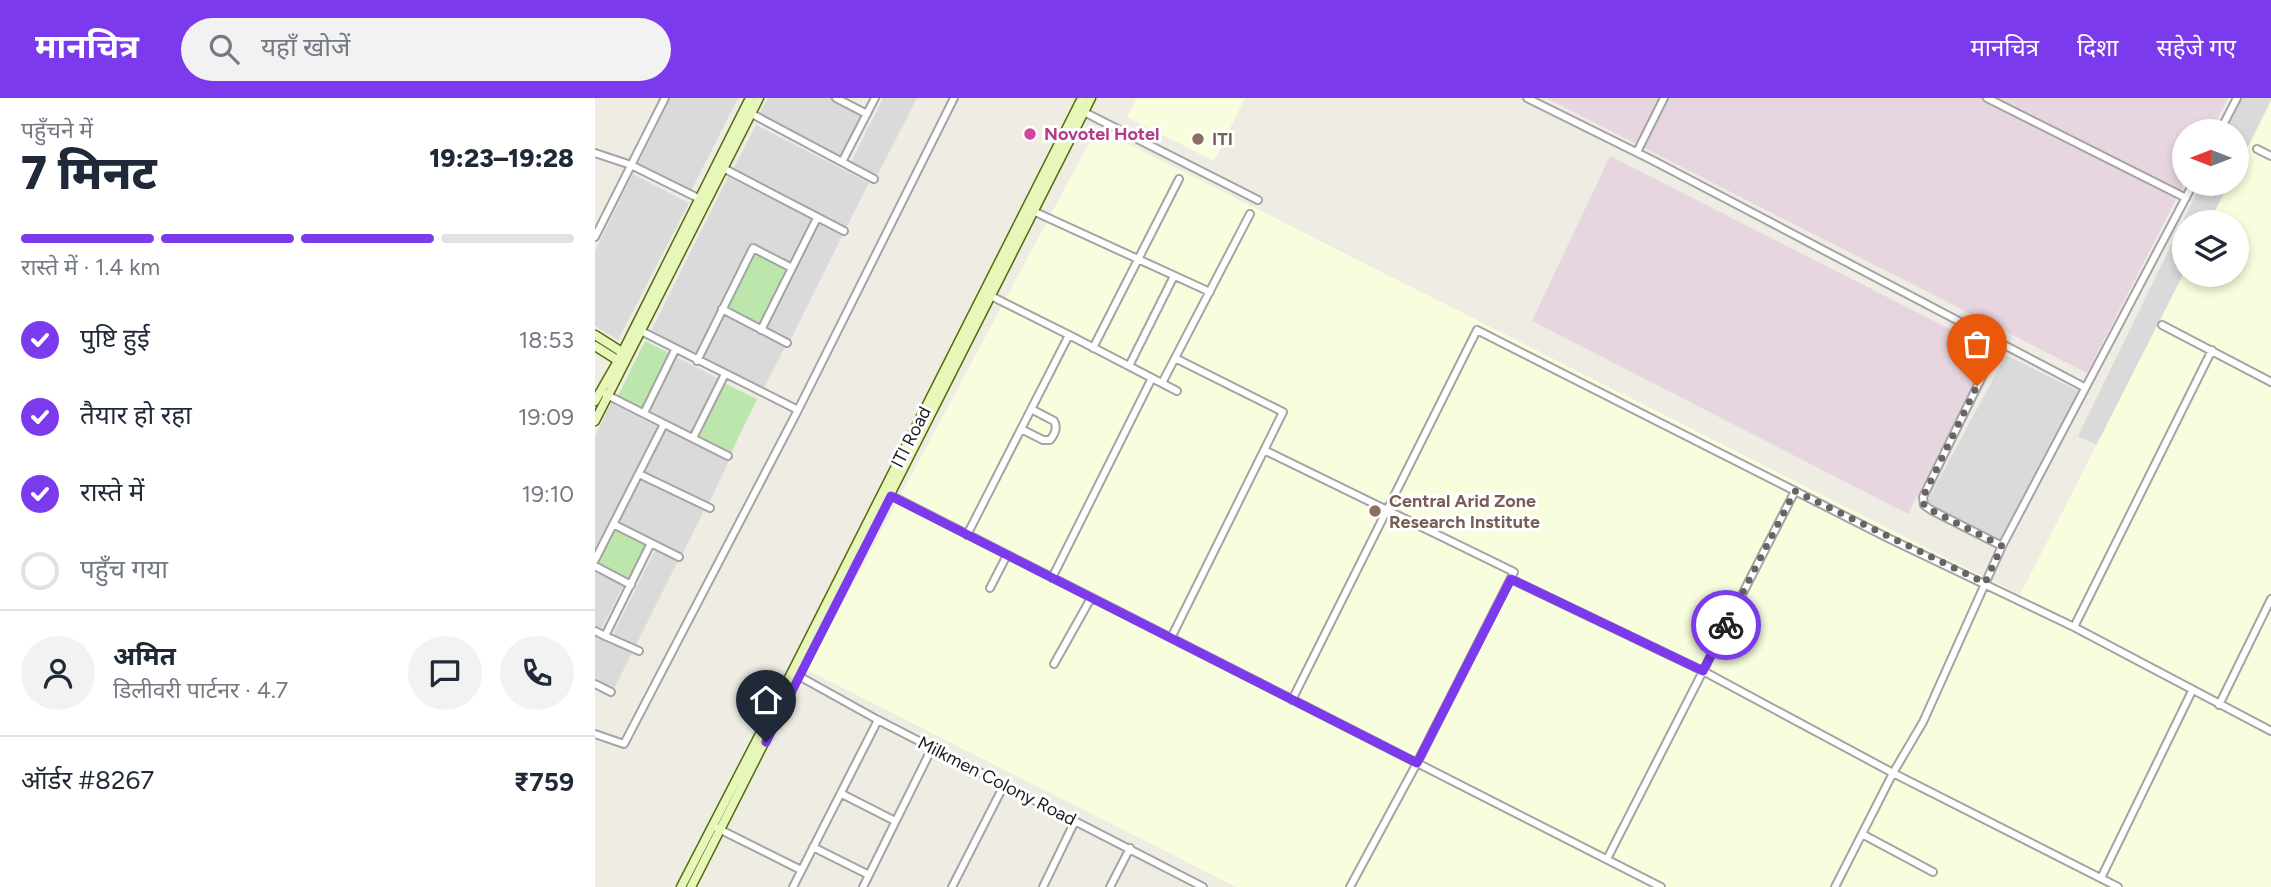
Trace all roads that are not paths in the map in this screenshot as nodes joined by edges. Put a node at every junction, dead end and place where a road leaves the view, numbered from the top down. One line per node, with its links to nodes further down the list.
1 (664, 98): 22 (street)
2 (750, 98): 27 (street)
3 (759, 98): 14 (street)
4 (837, 98): 15 (street)
5 (875, 98): 15 (street)
6 (954, 98): 64 (street)
7 (1082, 98): 38 (street, ITI Road)
8 (1091, 98): 13 (street, ITI Road)
9 (1527, 98): 18 (street)
10 (1664, 98): 18 (street)
11 (1987, 98): 26 (street)
12 (2237, 98): 16 (street)
13 (1084, 112): 28 (street); 29 (street, ITI Road)
14 (751, 114): 21 (street); 23 (street)
15 (867, 114): 21 (street)
16 (2226, 119)
17 (2257, 149): 20 (street)
18 (1637, 152): 45 (street)
19 (595, 153): 22 (street)
20 (2271, 156)
21 (842, 162): 24 (street)
22 (631, 165): 27 (street); 33 (street)
23 (723, 168): 27 (street); 31 (street)
24 (874, 179)
25 (1178, 179): 34 (street)
26 (2186, 198): 59 (street)
27 (702, 200): 42 (street); 52 (street)
28 (1258, 200)
29 (1033, 211): 34 (street); 38 (street, ITI Road)
30 (1250, 214): 37 (street)
31 (817, 218): 32 (street); 35 (street)
32 (843, 231)
33 (595, 237)
34 (1138, 260): 36 (street); 48 (street)
35 (792, 268): 39 (street); 41 (street)
36 (1174, 275): 37 (street); 54 (street)
37 (1210, 292): 51 (street)
38 (988, 295): 44 (street); 74 (street, ITI Road)
39 (722, 309): 41 (street); 53 (street)
40 (2162, 325): 50 (street)
41 (761, 330): 46 (street)
42 (641, 331): 49 (street); 52 (street)
43 (595, 335): 52 (street)
44 (1069, 335): 48 (street); 63 (street)
45 (1999, 342): 59 (street); 80 (street)
46 (787, 343)
47 (595, 346): 52 (street)
48 (1093, 348): 54 (street)
49 (675, 350): 53 (street); 65 (street)
50 (2212, 350): 57 (street); 92 (street)
51 (1175, 358): 58 (street); 70 (street)
52 (624, 359): 61 (street)
53 (697, 361): 55 (street)
54 (1129, 366): 56 (street)
55 (725, 374): 64 (street); 69 (street)
56 (1152, 378): 58 (street); 85 (street)
57 (2271, 382)
58 (1162, 383): 60 (street)
59 (2084, 387): 80 (street)
60 (1177, 391)
61 (604, 394): 62 (street); 65 (street); 66 (street)
62 (595, 401)
63 (1031, 409): 68 (street); 68 (street)
64 (798, 410): 107 (street)
65 (644, 413): 67 (street)
66 (595, 421)
67 (664, 424): 69 (street); 72 (street)
68 (1021, 429): 78 (street)
69 (693, 438): 71 (street)
70 (1264, 450): 76 (street); 95 (street)
71 (728, 456)
72 (639, 474): 75 (street); 77 (street)
73 (1795, 491): 76 (street); 87 (street); 98 (street)
74 (887, 494): 78 (street); 99 (street, ITI Road)
75 (710, 508)
76 (1389, 510): 86 (street); 103 (street)
77 (613, 524): 79 (street); 83 (street)
78 (967, 535): 81 (street)
79 (652, 543): 82 (street); 88 (street)
80 (2002, 546): 87 (street)
81 (1007, 555): 85 (street); 89 (street)
82 (679, 558)
83 (595, 560)
84 (595, 566): 88 (street)
85 (1052, 578): 90 (street)
86 (1511, 579): 98 (street); 109 (street)
87 (1985, 583): 92 (street); 110 (street)
88 (631, 584): 94 (street)
89 (990, 588)
90 (1091, 598): 95 (street); 97 (street)
91 (2271, 600): 104 (street)
92 (2074, 627): 101 (street)
93 (595, 631): 94 (street)
94 (605, 636): 96 (street)
95 (1171, 638): 103 (street)
96 (639, 651)
97 (1053, 664)
98 (1703, 671): 110 (street); 119 (street)
99 (796, 674): 105 (street, Milkmen Colony Road); 115 (street, ITI Road)
100 (595, 684): 102 (street)
101 (2192, 691): 104 (street); 123 (street)
102 (611, 692)
103 (1292, 700): 109 (street)
104 (2218, 705): 106 (street)
105 (878, 720): 108 (street, Milkmen Colony Road); 112 (street)
106 (2271, 731)
107 (595, 733)
108 (932, 748): 111 (street, Milkmen Colony Road); 113 (street)
109 (1417, 763): 119 (street); 132 (street)
110 (1893, 773): 116 (street); 123 (street)
111 (1004, 785): 114 (street, Milkmen Colony Road); 128 (street)
112 (842, 793): 113 (street); 117 (street)
113 (895, 821): 122 (street)
114 (1075, 821): 118 (street, Milkmen Colony Road); 129 (street)
115 (717, 828): 120 (street); 124 (street, ITI Road); 125 (street, ITI Road)
116 (1862, 834): 121 (street); 134 (street)
117 (813, 847): 120 (street); 122 (street)
118 (1130, 848): 130 (street); 131 (street, Milkmen Colony Road)
119 (1607, 859): 133 (street)
120 (801, 870): 126 (street)
121 (1933, 872)
122 (869, 875): 127 (street)
123 (2101, 878): 135 (street)
124 (681, 887)
125 (691, 887)
126 (793, 887)
127 (863, 887)
128 (951, 887)
129 (1043, 887)
130 (1110, 887)
131 (1202, 887)
132 (1350, 887)
133 (1661, 887)
134 (1835, 887)
135 (2119, 887)

